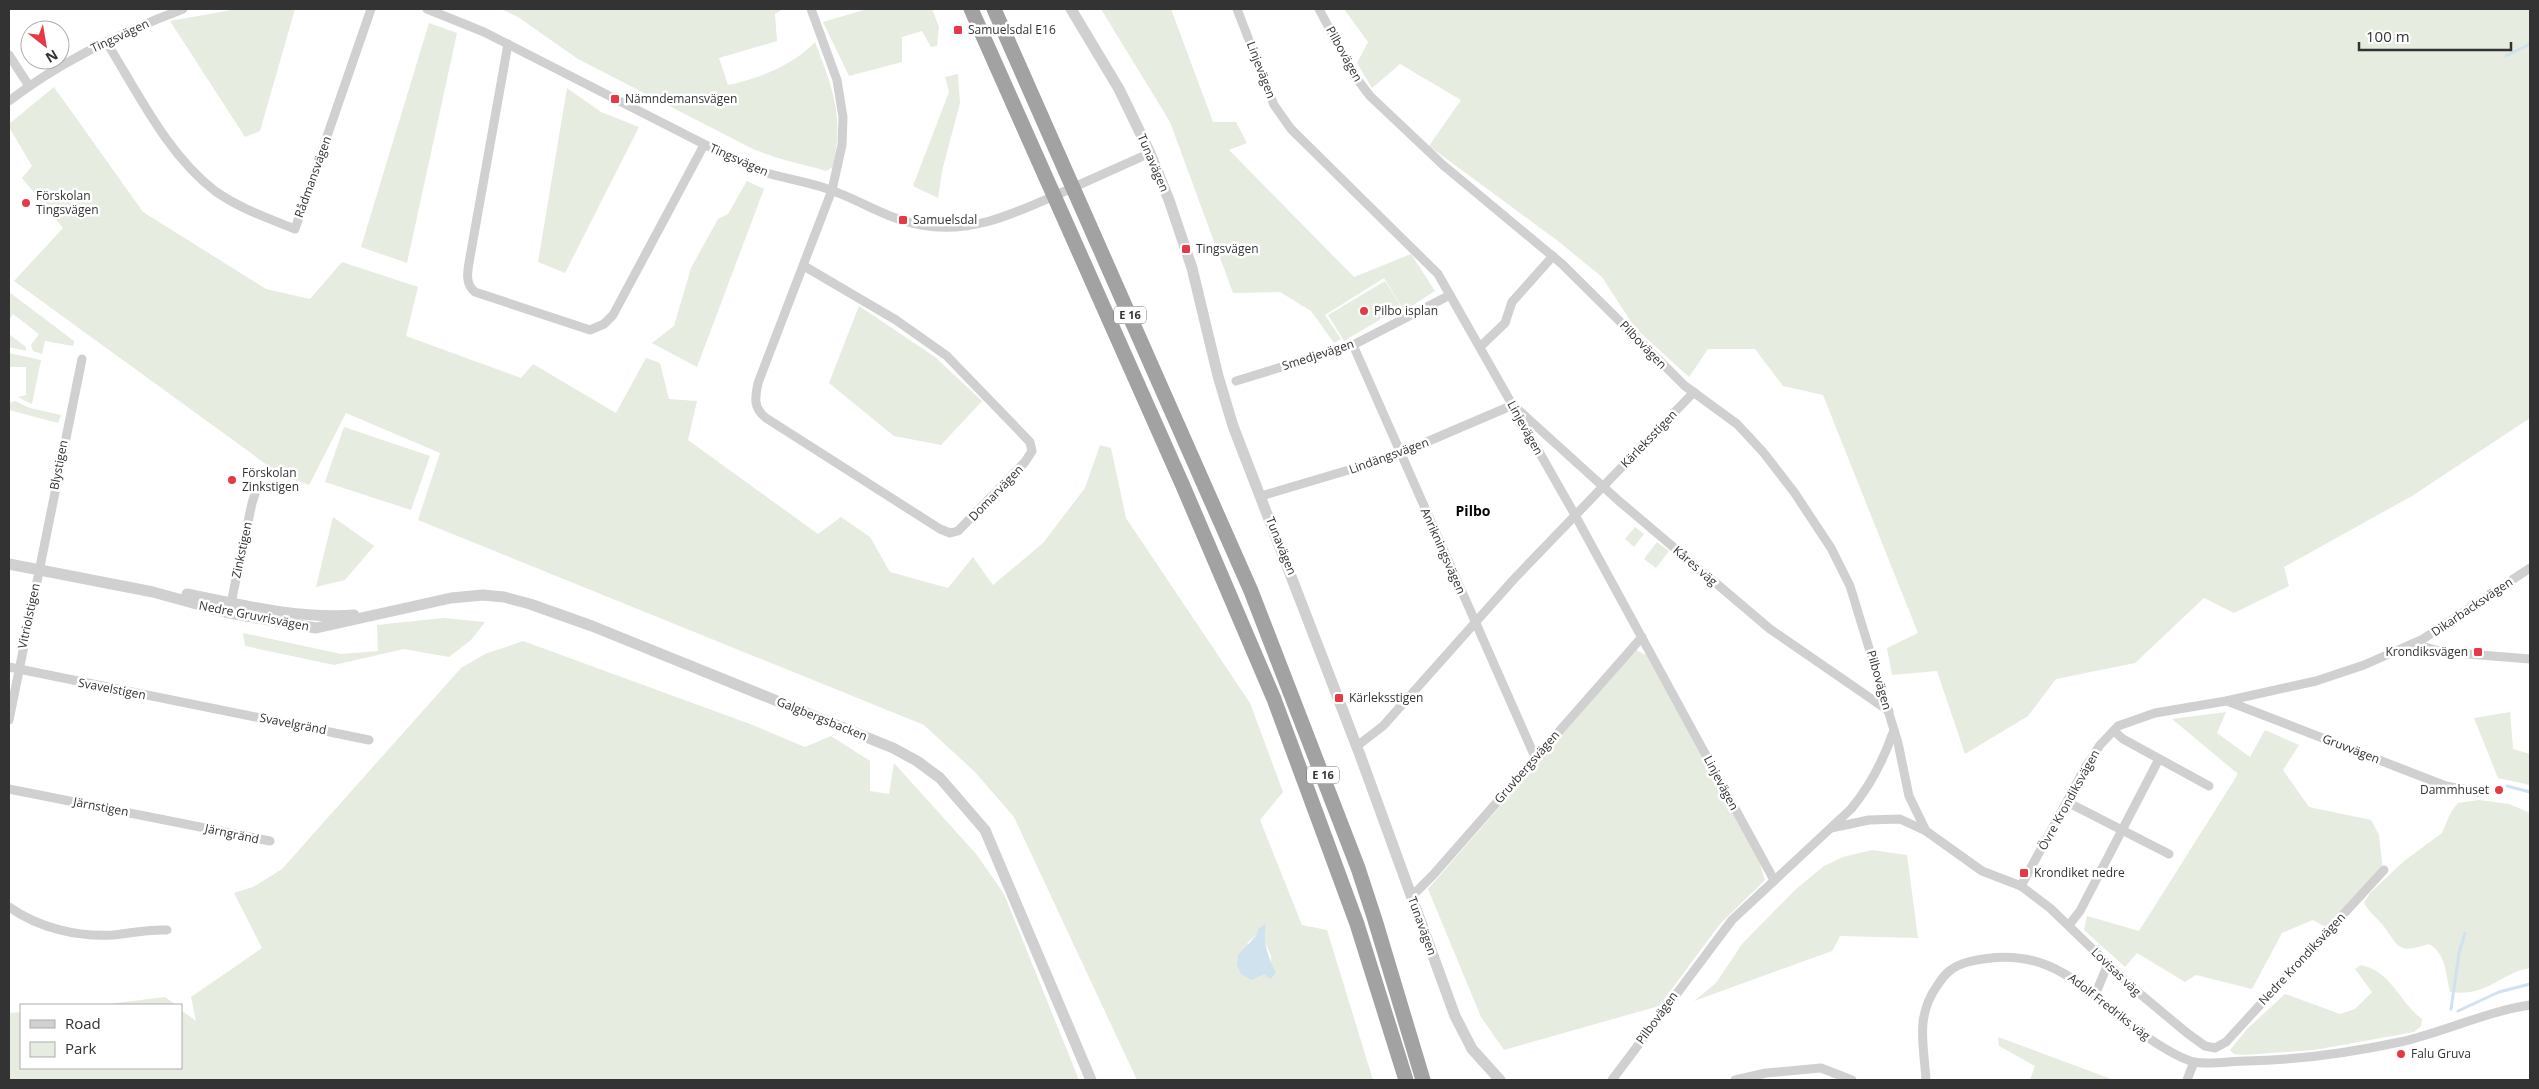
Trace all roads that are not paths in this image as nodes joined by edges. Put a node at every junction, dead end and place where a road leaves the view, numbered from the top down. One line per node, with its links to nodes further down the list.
1 (183, 9): 10 (street, Tingsvägen)
2 (371, 9): 10 (street, Rådmansvägen)
3 (427, 9): 11 (street, Tingsvägen)
4 (810, 9): 17 (street, Domarvägen)
5 (971, 9): 76 (highway, E 16)
6 (994, 9): 77 (highway, E 16)
7 (1071, 9): 16 (street, Tunavägen)
8 (1237, 9): 20 (street, Linjevägen)
9 (1319, 9): 18 (street, Pilbovägen)
10 (107, 43): 13 (street, Tingsvägen)
11 (508, 44): 15 (street, Tingsvägen); 15 (street)
12 (9, 55): 13 (street)
13 (28, 86): 14 (street, Tingsvägen)
14 (9, 101)
15 (704, 145): 17 (street, Tingsvägen)
16 (1150, 153): 17 (street, Tingsvägen); 30 (street, Tunavägen)
17 (832, 190): 19 (street, Domarvägen)
18 (1553, 256): 22 (street); 25 (street, Pilbovägen)
19 (804, 266): 19 (street, Domarvägen)
20 (1450, 295): 21 (street, Smedjevägen); 22 (street, Linjevägen)
21 (1353, 345): 24 (street, Smedjevägen); 27 (street, Anrikningsvägen)
22 (1480, 347): 26 (street, Linjevägen)
23 (82, 359): 34 (street, Blystigen)
24 (1236, 381)
25 (1694, 392): 28 (street, Kärleksstigen); 45 (street, Pilbovägen)
26 (1513, 405): 27 (street, Lindängsvägen); 28 (street, Kåres väg); 31 (street, Linjevägen)
27 (1400, 453): 30 (street, Lindängsvägen); 37 (street, Anrikningsvägen)
28 (1604, 486): 31 (street, Kärleksstigen); 45 (street, Kåres väg)
29 (257, 488): 35 (street, Zinkstigen)
30 (1261, 496): 50 (street, Tunavägen)
31 (1575, 515): 37 (street, Kärleksstigen); 38 (street, Linjevägen)
32 (9, 564): 34 (street, Nedre Gruvrisvägen)
33 (2530, 568): 39 (street, Dikarbacksvägen)
34 (38, 571): 35 (street, Nedre Gruvrisvägen); 42 (street, Vitriolstigen)
35 (230, 608): 36 (street, Nedre Gruvrisvägen)
36 (373, 614): 75 (street, Galgbergsbacken)
37 (1474, 623): 50 (street, Kärleksstigen); 51 (street, Anrikningsvägen)
38 (1642, 637): 51 (street, Gruvbergsvägen); 64 (street, Linjevägen)
39 (2414, 644): 40 (street); 43 (street, Övre Krondiksvägen)
40 (2530, 659)
41 (9, 667): 42 (street, Svavelstigen)
42 (19, 668): 44 (street, Svavelstigen); 46 (street, Vitriolstigen)
43 (2226, 701): 48 (street, Övre Krondiksvägen); 55 (street, Gruvvägen)
44 (216, 709): 49 (street, Svavelgränd)
45 (1889, 711): 47 (street, Pilbovägen)
46 (9, 720)
47 (1894, 730): 58 (street, Pilbovägen); 60 (street, Pilbovägen)
48 (2114, 730): 52 (street); 56 (street, Övre Krondiksvägen)
49 (369, 740)
50 (1357, 746): 66 (street, Tunavägen)
51 (1535, 757): 66 (street, Gruvbergsvägen)
52 (2159, 759): 53 (street); 59 (street)
53 (2209, 786)
54 (9, 789): 57 (street, Järnstigen)
55 (2478, 792)
56 (2067, 802): 59 (street); 65 (street, Övre Krondiksvägen)
57 (194, 826): 61 (street, Järngränd)
58 (1831, 828): 60 (street); 64 (street, Pilbovägen)
59 (2123, 830): 62 (street); 68 (street)
60 (1926, 831): 65 (street)
61 (270, 841)
62 (2169, 854)
63 (2384, 870): 73 (street, Nedre Krondiksvägen)
64 (1774, 880): 79 (street, Pilbovägen)
65 (2020, 886): 68 (street, Lovisas väg)
66 (1411, 897): 78 (street, Tunavägen)
67 (9, 907): 69 (street)
68 (2069, 925): 70 (street, Lovisas väg)
69 (167, 930)
70 (2108, 964): 71 (street); 73 (street, Lovisas väg)
71 (2094, 995): 74 (street, Adolf Fredriks väg); 82 (street, Adolf Fredriks väg)
72 (2530, 1004): 74 (street, Adolf Fredriks väg)
73 (2218, 1047)
74 (2194, 1062): 83 (street)
75 (1091, 1080)
76 (1406, 1080)
77 (1423, 1080)
78 (1500, 1080)
79 (1612, 1080)
80 (1735, 1080): 81 (street)
81 (1852, 1080)
82 (1926, 1080)
83 (2187, 1080)

